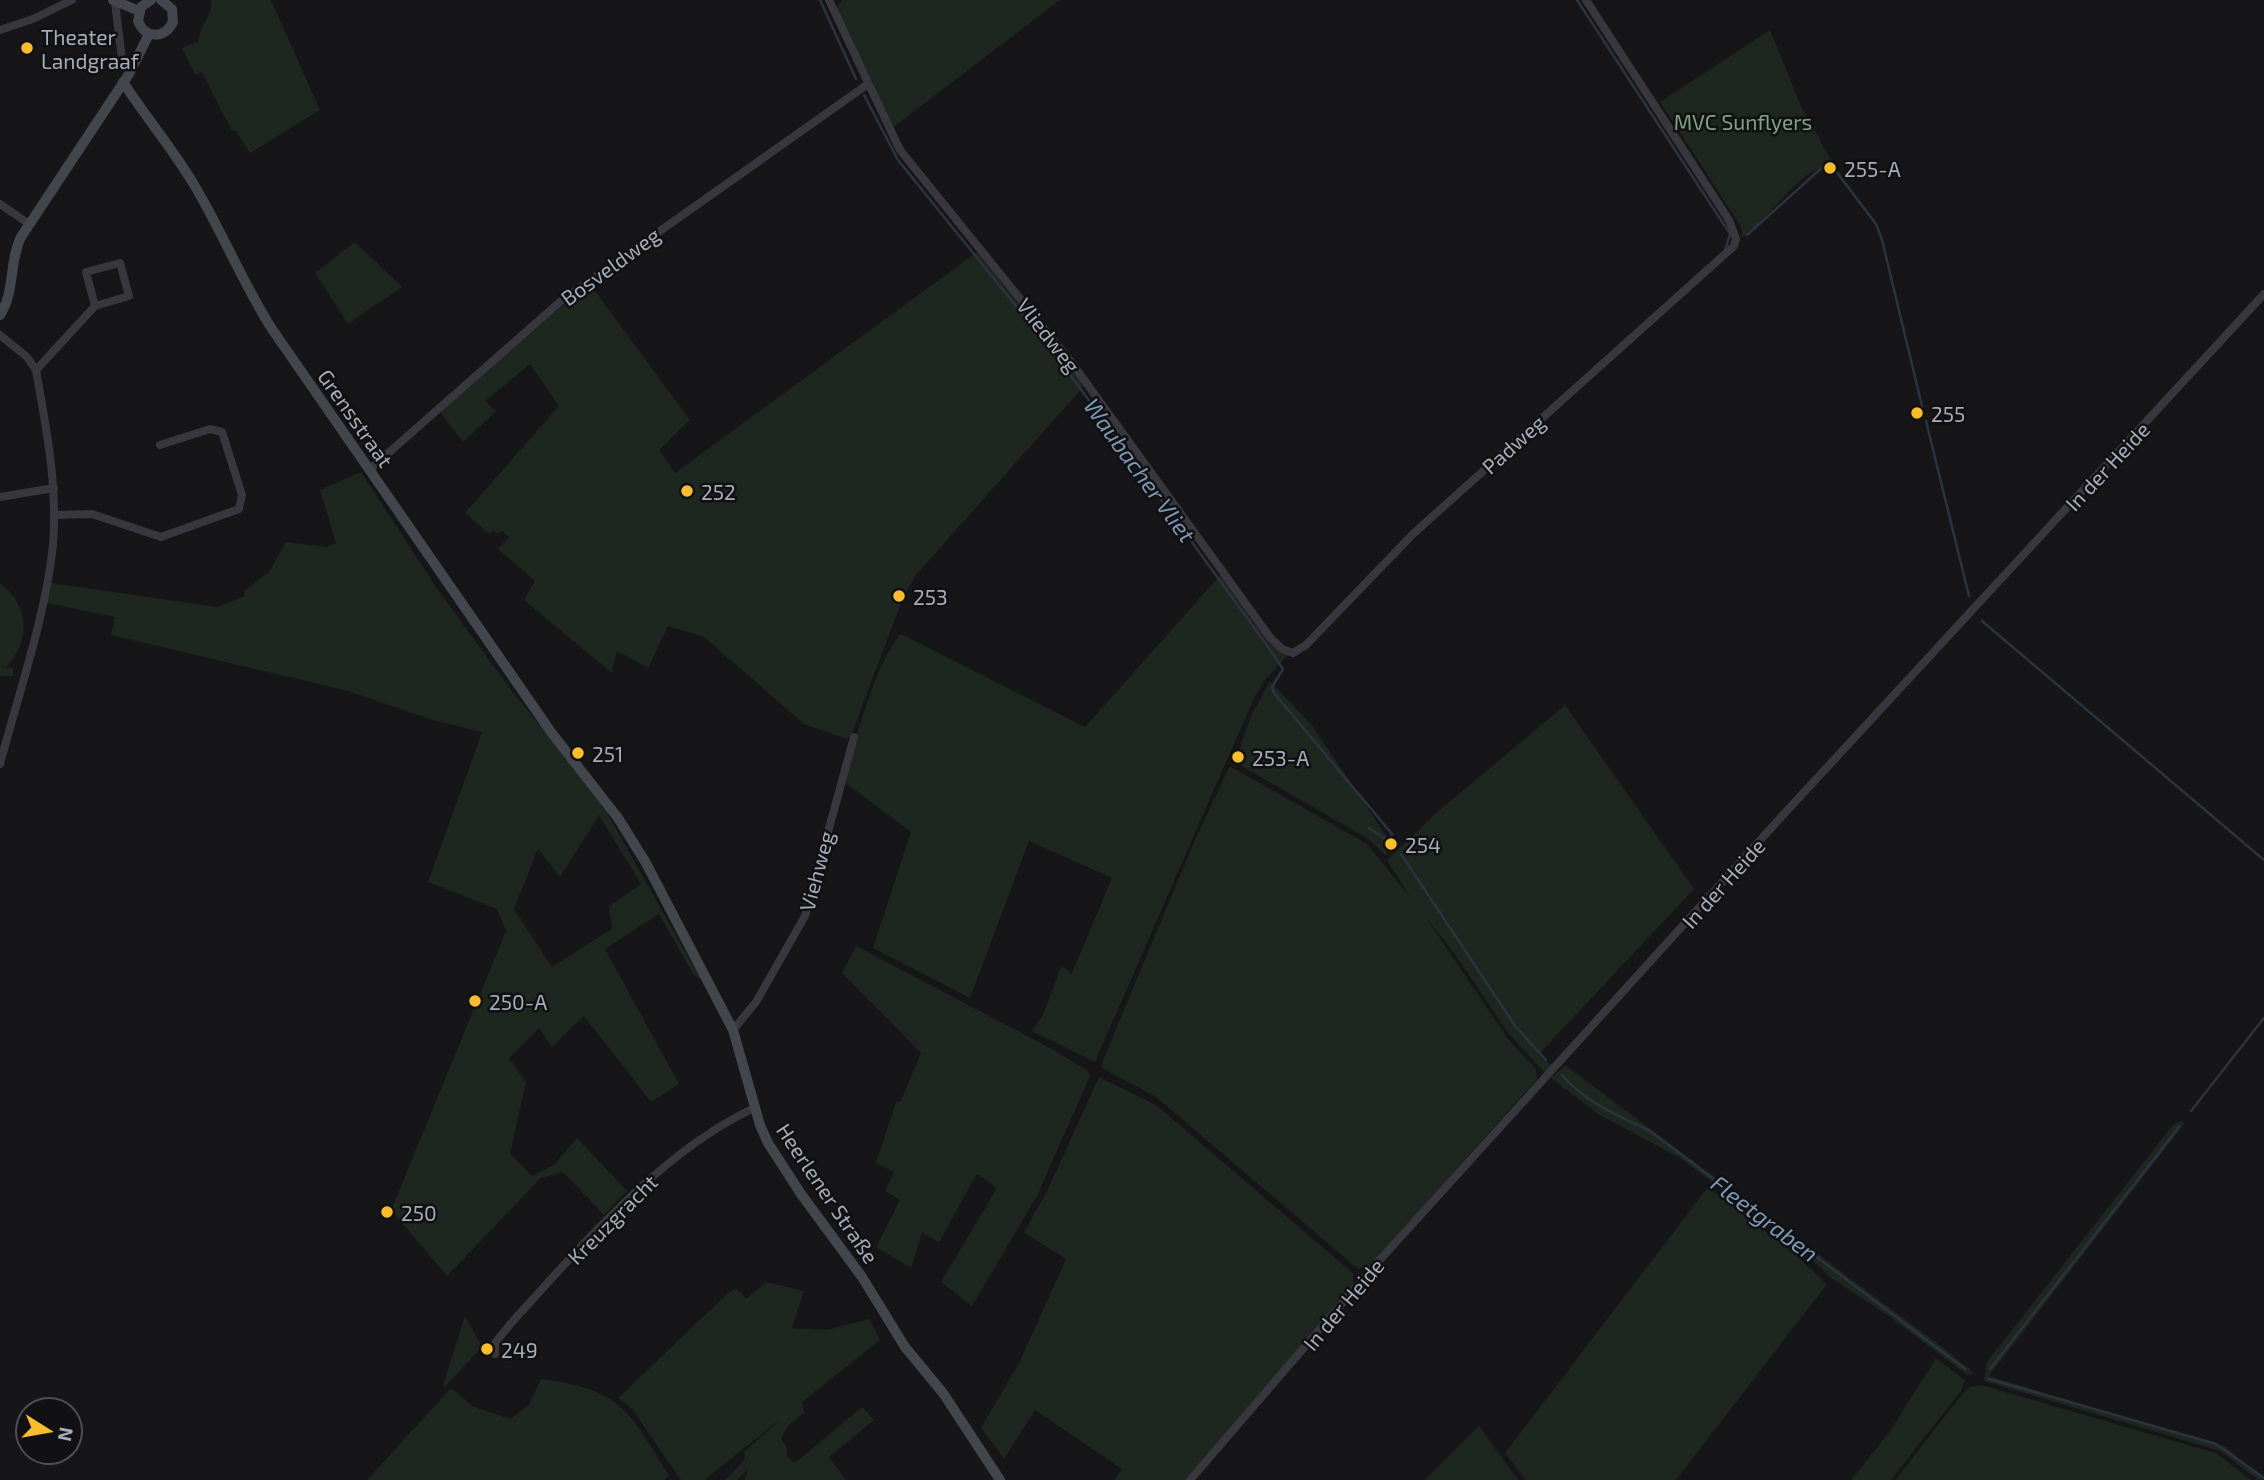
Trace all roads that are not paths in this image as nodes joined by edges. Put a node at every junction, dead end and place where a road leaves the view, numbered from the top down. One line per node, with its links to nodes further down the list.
1 (72, 0): 10 (street)
2 (151, 0): 9 (main road)
3 (161, 0): 8 (main road)
4 (182, 0): 8 (main road)
5 (829, 0): 14 (street, Vliedweg)
6 (1587, 0): 28 (street, Padweg)
7 (114, 1): 9 (main road); 12 (street)
8 (172, 9): 11 (main road)
9 (139, 11): 11 (main road)
10 (0, 30)
11 (149, 34): 13 (main road)
12 (122, 59)
13 (123, 82): 16 (main road); 24 (main road, Grensstraat)
14 (868, 84): 24 (street, Bosveldweg); 28 (street, Vliedweg)
15 (0, 204): 16 (street)
16 (29, 224): 18 (main road)
17 (2264, 294): 38 (street, In der Heide)
18 (3, 298): 20 (main road)
19 (94, 306): 19 (street); 22 (street)
20 (0, 314)
21 (0, 335): 22 (street)
22 (36, 370): 25 (street)
23 (160, 445): 27 (street)
24 (369, 470): 33 (main road, Grensstraat)
25 (54, 488): 26 (street); 27 (street)
26 (0, 497)
27 (54, 514): 30 (street)
28 (1293, 653)
29 (0, 722): 30 (street)
30 (10, 725): 32 (street)
31 (854, 737): 34 (street, Viehweg)
32 (0, 764)
33 (577, 764): 34 (main road, Heerlener Straße)
34 (733, 1030): 35 (main road, Heerlener Straße)
35 (754, 1108): 36 (street, Kreuzgracht); 37 (main road, Heerlener Straße)
36 (495, 1354)
37 (1000, 1480)
38 (1190, 1480)

